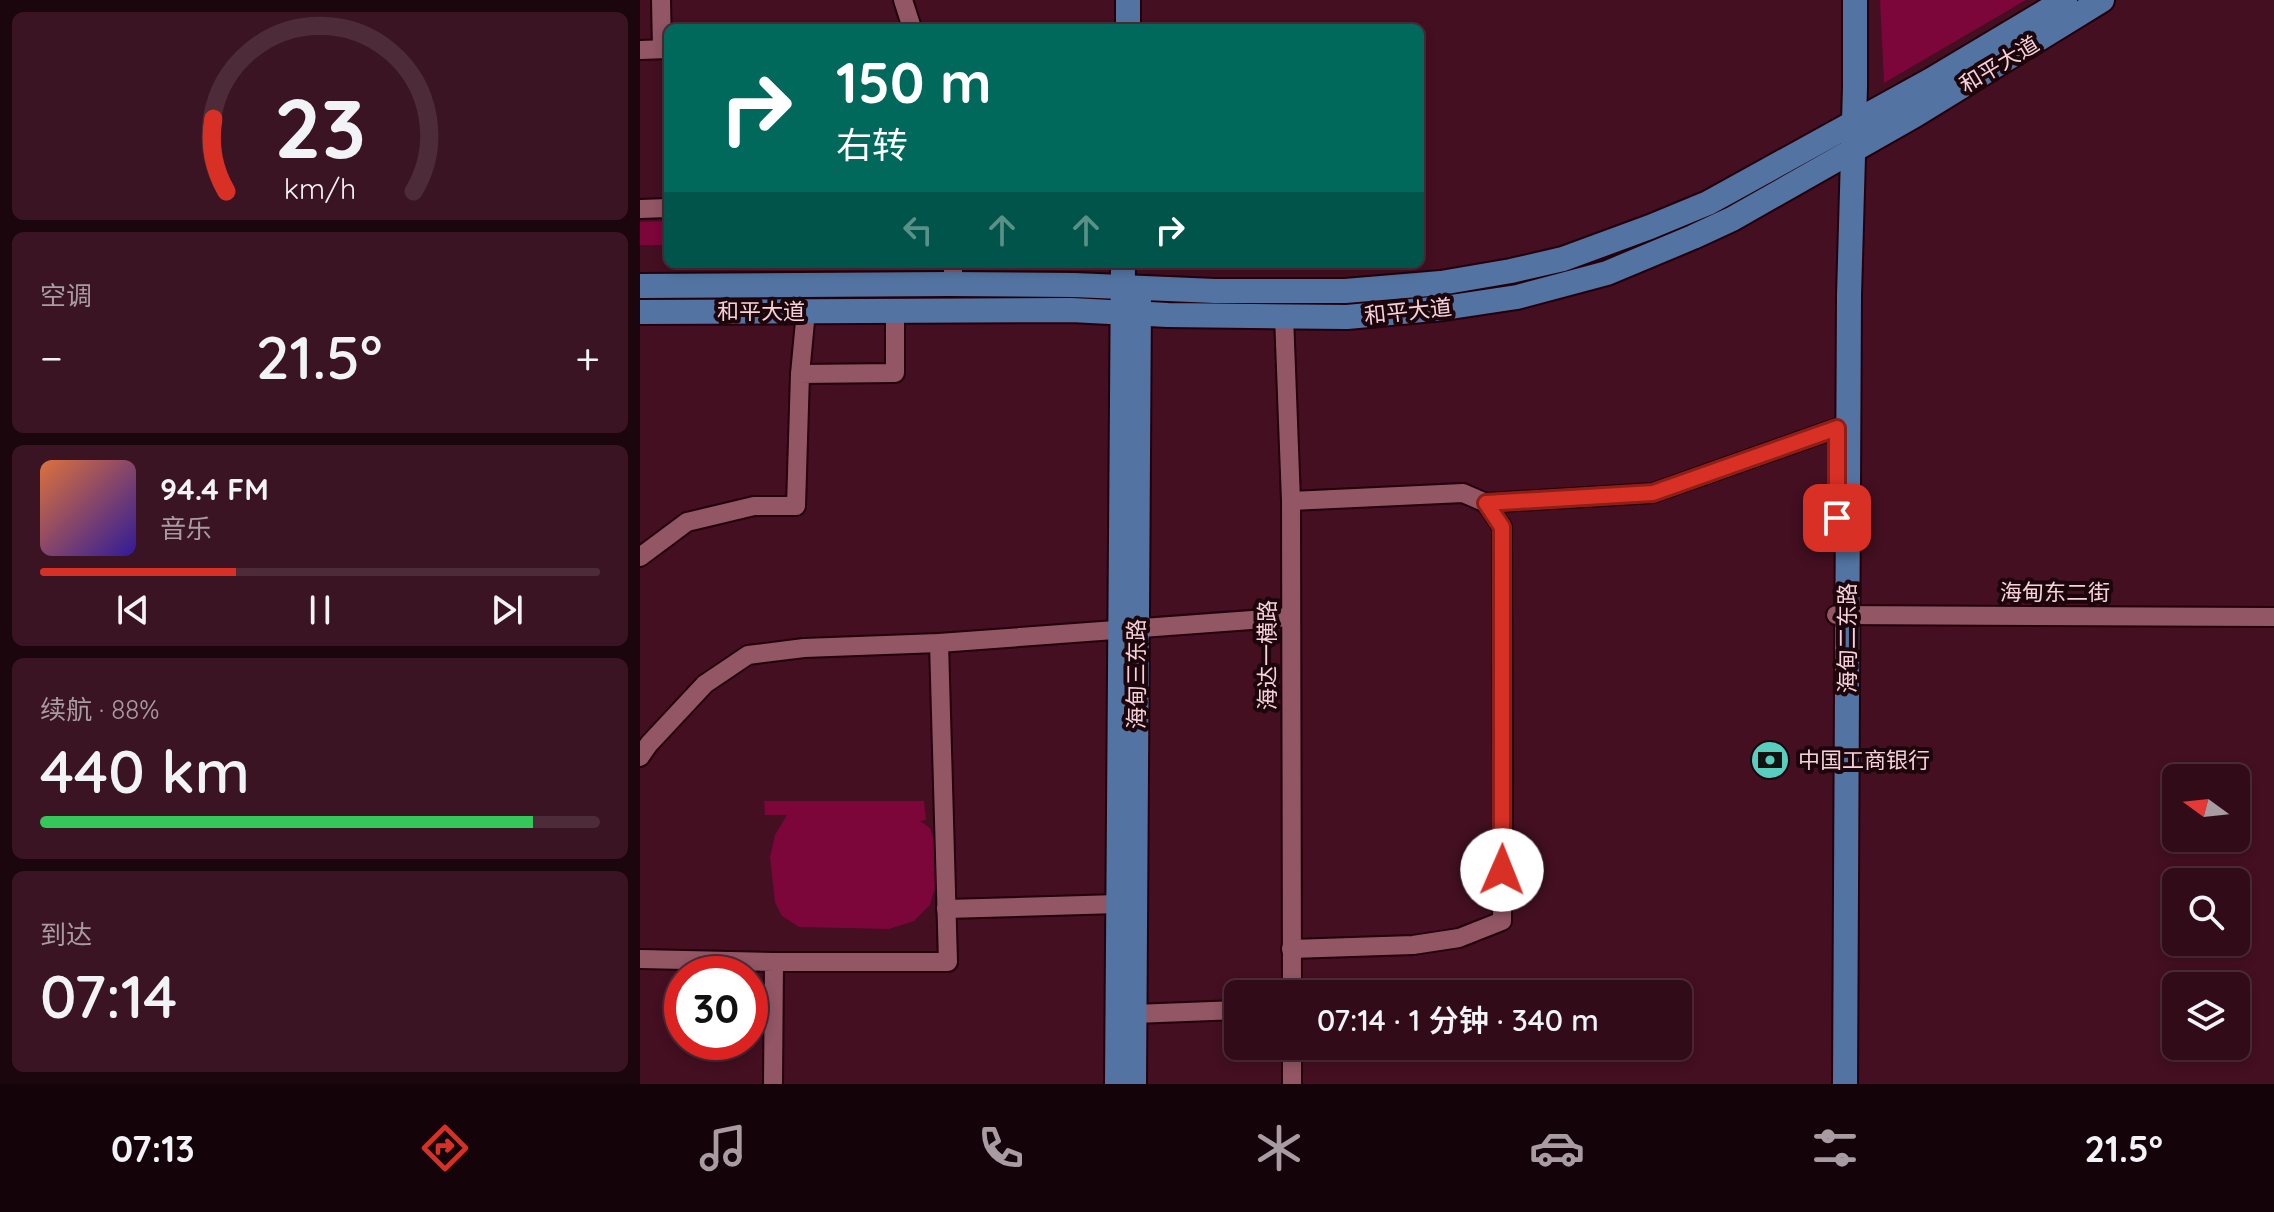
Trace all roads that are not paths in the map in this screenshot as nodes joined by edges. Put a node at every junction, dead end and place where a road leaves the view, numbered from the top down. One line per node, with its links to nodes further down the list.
1 (661, 0): 12 (street)
2 (903, 0): 9 (street)
3 (1128, 0): 10 (main road)
4 (1137, 0): 11 (main road)
5 (1839, 0): 15 (main road, 海甸二东路)
6 (1855, 0): 15 (main road, 海甸二东路)
7 (2065, 0): 15 (main road, 和平大道)
8 (2102, 0): 15 (main road, 和平大道)
9 (911, 24)
10 (1128, 24)
11 (1137, 24)
12 (664, 37)
13 (664, 49): 14 (street)
14 (640, 50)
15 (1846, 141): 19 (main road, 和平大道); 25 (main road, 和平大道); 27 (main road, 海甸二东路); 32 (main road, 海甸二东路)
16 (664, 208): 17 (street)
17 (640, 209)
18 (953, 274): 19 (main road, 和平大道); 20 (main road, 和平大道)
19 (1131, 276): 24 (main road)
20 (640, 286)
21 (806, 311): 22 (main road, 和平大道); 23 (main road, 和平大道); 26 (street)
22 (640, 312)
23 (895, 312): 24 (main road, 和平大道); 26 (street)
24 (1130, 313): 25 (main road, 和平大道); 35 (main road)
25 (1284, 316): 28 (street, 海达一横路)
26 (800, 374): 30 (street)
27 (1837, 428): 29 (street); 32 (main road, 海甸二东路)
28 (1291, 501): 29 (street); 33 (street, 海达一横路)
29 (1486, 503): 40 (street)
30 (640, 557)
31 (2274, 610): 32 (street, 海甸东二街)
32 (1842, 611): 34 (street, 海甸东二街); 51 (main road, 海甸二东路); 52 (main road, 海甸二东路)
33 (1291, 617): 35 (street); 40 (street, 海达一横路)
34 (2274, 617)
35 (1128, 630): 36 (street); 38 (main road); 45 (main road, 海甸三东路)
36 (939, 643): 37 (street); 39 (street)
37 (640, 757)
38 (1118, 904): 39 (street); 48 (main road)
39 (946, 909): 42 (street)
40 (1291, 949): 43 (street, 海达一横路)
41 (640, 959): 42 (street)
42 (774, 962): 47 (street)
43 (1292, 980)
44 (1224, 1011): 45 (street)
45 (1134, 1014): 49 (main road, 海甸三东路)
46 (1292, 1060): 50 (street)
47 (773, 1084)
48 (1117, 1084)
49 (1134, 1084)
50 (1292, 1084)
51 (1834, 1084)
52 (1845, 1084)

